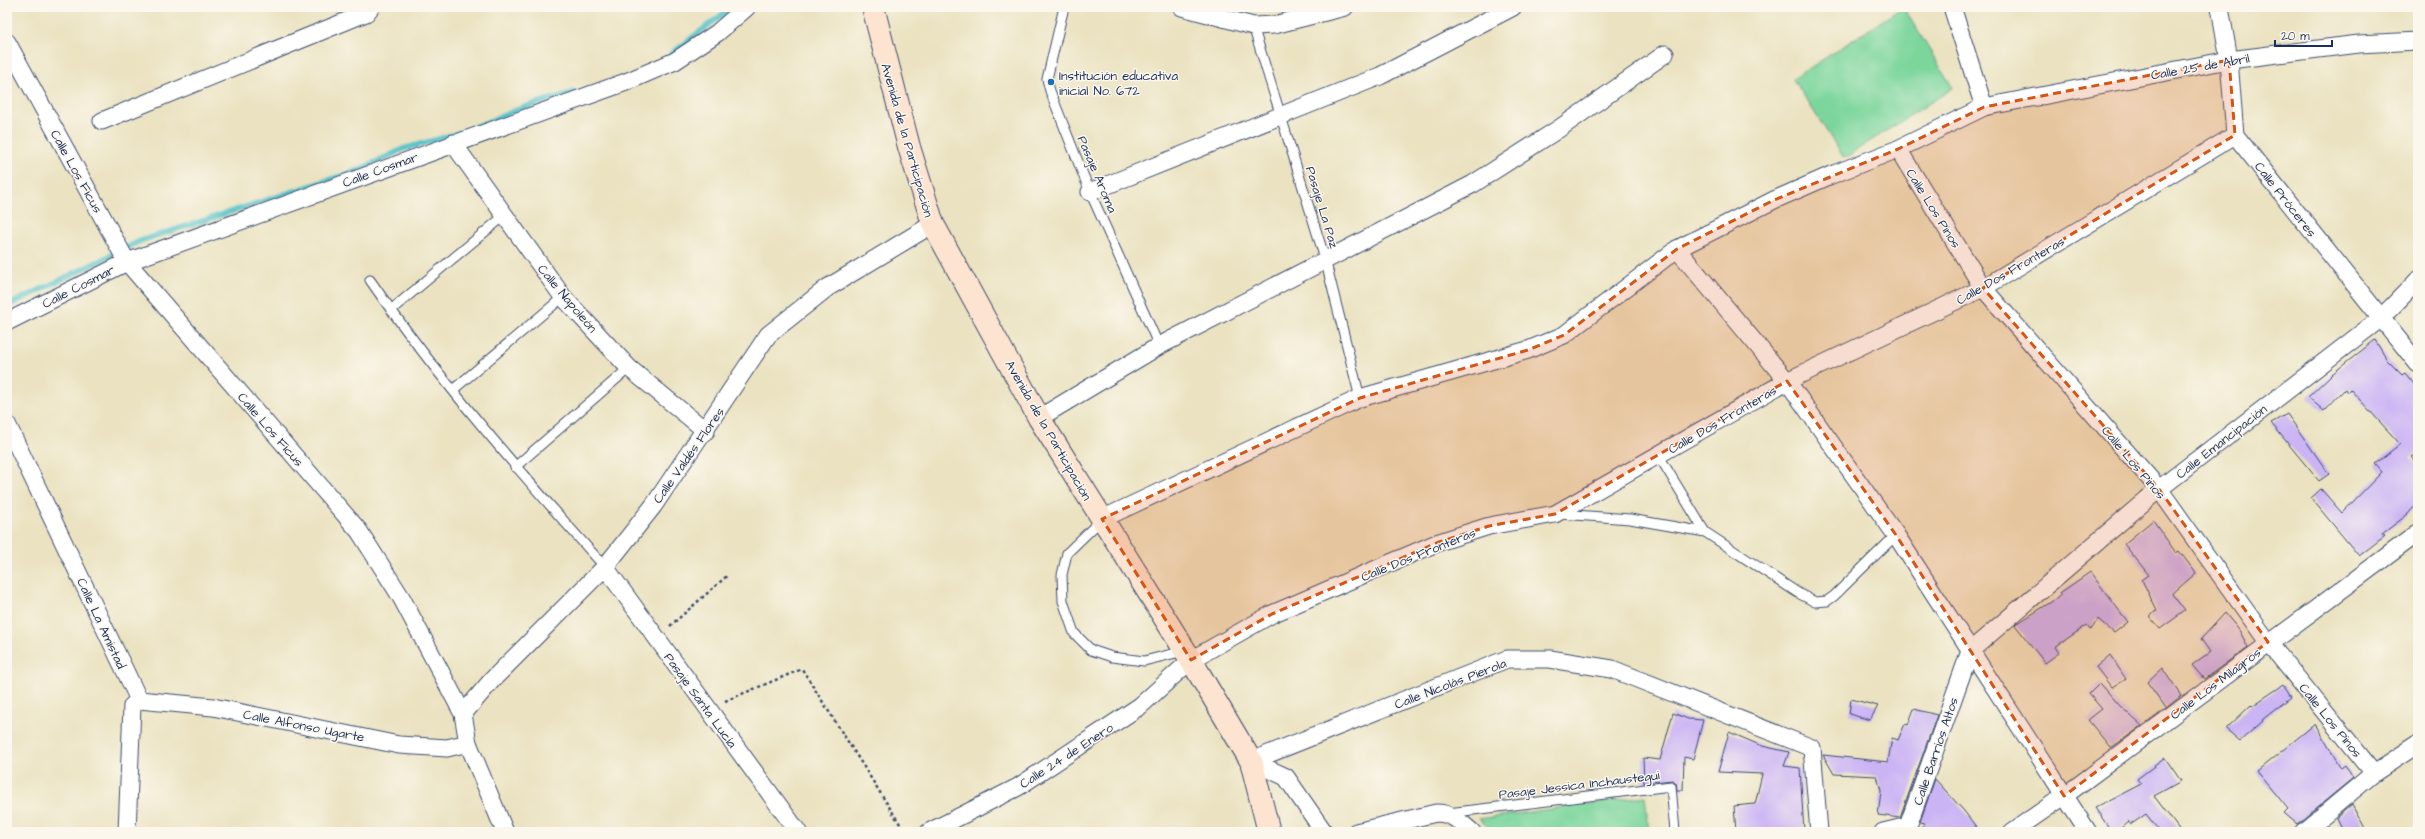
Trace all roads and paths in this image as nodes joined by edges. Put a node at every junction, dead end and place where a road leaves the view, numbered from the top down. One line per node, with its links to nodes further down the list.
1 (371, 7): 17 (street)
2 (747, 7): 19 (street, Calle Cosmar)
3 (873, 7): 23 (main road, Avenida de la Participación)
4 (1064, 7): 21 (lane, Pasaje Aroma)
5 (1182, 7): 10 (street)
6 (1344, 7): 10 (street)
7 (1513, 7): 16 (street)
8 (1952, 7): 15 (street)
9 (2220, 7): 14 (street)
10 (1253, 26): 16 (lane, Pasaje La Paz)
11 (2418, 41): 14 (street, Calle 25 de Abril)
12 (7, 42): 26 (street, Calle Los Ficus)
13 (1665, 54): 25 (street)
14 (2229, 60): 15 (street, Calle 25 de Abril); 18 (street)
15 (1984, 107): 20 (street, Calle 25 de Abril)
16 (1280, 114): 21 (street); 25 (lane, Pasaje La Paz)
17 (102, 121)
18 (2235, 134): 29 (street, Calle Dos Fronteras); 32 (street, Calle Próceres)
19 (453, 143): 22 (street, Calle Napoleón); 26 (street, Calle Cosmar)
20 (1898, 150): 24 (street, Calle 25 de Abril); 29 (street, Calle Los Pinos)
21 (1090, 192): 34 (lane, Pasaje Aroma)
22 (504, 216): 30 (street, Calle Napoleón); 31 (lane)
23 (933, 224): 40 (main road, Avenida de la Participación); 42 (street, Calle Valdés Flores)
24 (1677, 249): 37 (street); 39 (street, Calle 25 de Abril)
25 (1325, 259): 34 (street); 39 (lane, Pasaje La Paz)
26 (127, 262): 33 (street, Calle Cosmar); 59 (street, Calle Los Ficus)
27 (370, 280): 31 (lane)
28 (2418, 280): 32 (street, Calle Emancipación)
29 (1983, 288): 37 (street, Calle Dos Fronteras); 45 (street, Calle Los Pinos)
30 (563, 296): 36 (street, Calle Napoleón); 38 (lane)
31 (391, 310): 38 (lane)
32 (2380, 319): 35 (street, Calle Próceres); 45 (street, Calle Emancipación)
33 (7, 322)
34 (1159, 346): 40 (street)
35 (2418, 364)
36 (629, 368): 42 (street, Calle Napoleón); 44 (lane)
37 (1787, 381): 43 (street, Calle Dos Fronteras); 50 (street)
38 (454, 389): 44 (lane)
39 (1360, 398): 47 (street, Calle 25 de Abril)
40 (1039, 418): 47 (main road, Avenida de la Participación)
41 (7, 424): 57 (street, Calle La Amistad)
42 (706, 431): 51 (street, Calle Valdés Flores)
43 (1658, 456): 46 (street, Calle Dos Fronteras); 48 (lane)
44 (515, 467): 51 (lane)
45 (2159, 489): 54 (street, Calle Los Pinos); 55 (street, Calle Emancipación)
46 (1555, 514): 48 (lane); 56 (street, Calle Dos Fronteras)
47 (1102, 519): 56 (main road, Avenida de la Participación); 56 (lane)
48 (1705, 532): 50 (lane)
49 (2418, 533): 54 (street, Calle Los Milagros)
50 (1896, 535): 55 (street)
51 (605, 567): 53 (street, Pasaje Santa Lucía); 59 (street, Calle Valdés Flores)
52 (728, 575): 53 (path)
53 (657, 639): 58 (street, Pasaje Santa Lucía)
54 (2268, 642): 63 (street, Calle Los Pinos); 64 (street, Calle Los Milagros)
55 (1970, 651): 64 (street); 77 (street, Calle Barrios Altos)
56 (1188, 656): 62 (main road, Avenida de la Participación); 70 (street, Calle 24 de Enero)
57 (139, 700): 60 (street, Calle Alfonso Ugarte); 66 (street)
58 (708, 708): 68 (street, Pasaje Santa Lucía); 69 (path)
59 (463, 714): 60 (street, Calle Los Ficus)
60 (468, 743): 67 (street, Calle Los Ficus)
61 (2418, 744): 63 (street)
62 (1251, 762): 71 (main road, Avenida de la Participación); 72 (street); 76 (street, Calle Nicolás Pierola)
63 (2374, 773): 80 (street)
64 (2064, 796): 78 (street, Calle Los Milagros); 79 (street)
65 (1444, 813): 73 (street); 74 (street); 75 (lane, Pasaje Jessica Inchaustegui)
66 (127, 832)
67 (505, 832)
68 (798, 832)
69 (905, 832)
70 (929, 832)
71 (1269, 832)
72 (1324, 832)
73 (1356, 832)
74 (1472, 832)
75 (1675, 832)
76 (1819, 832)
77 (1883, 832)
78 (2012, 832)
79 (2088, 832)
80 (2303, 832)

